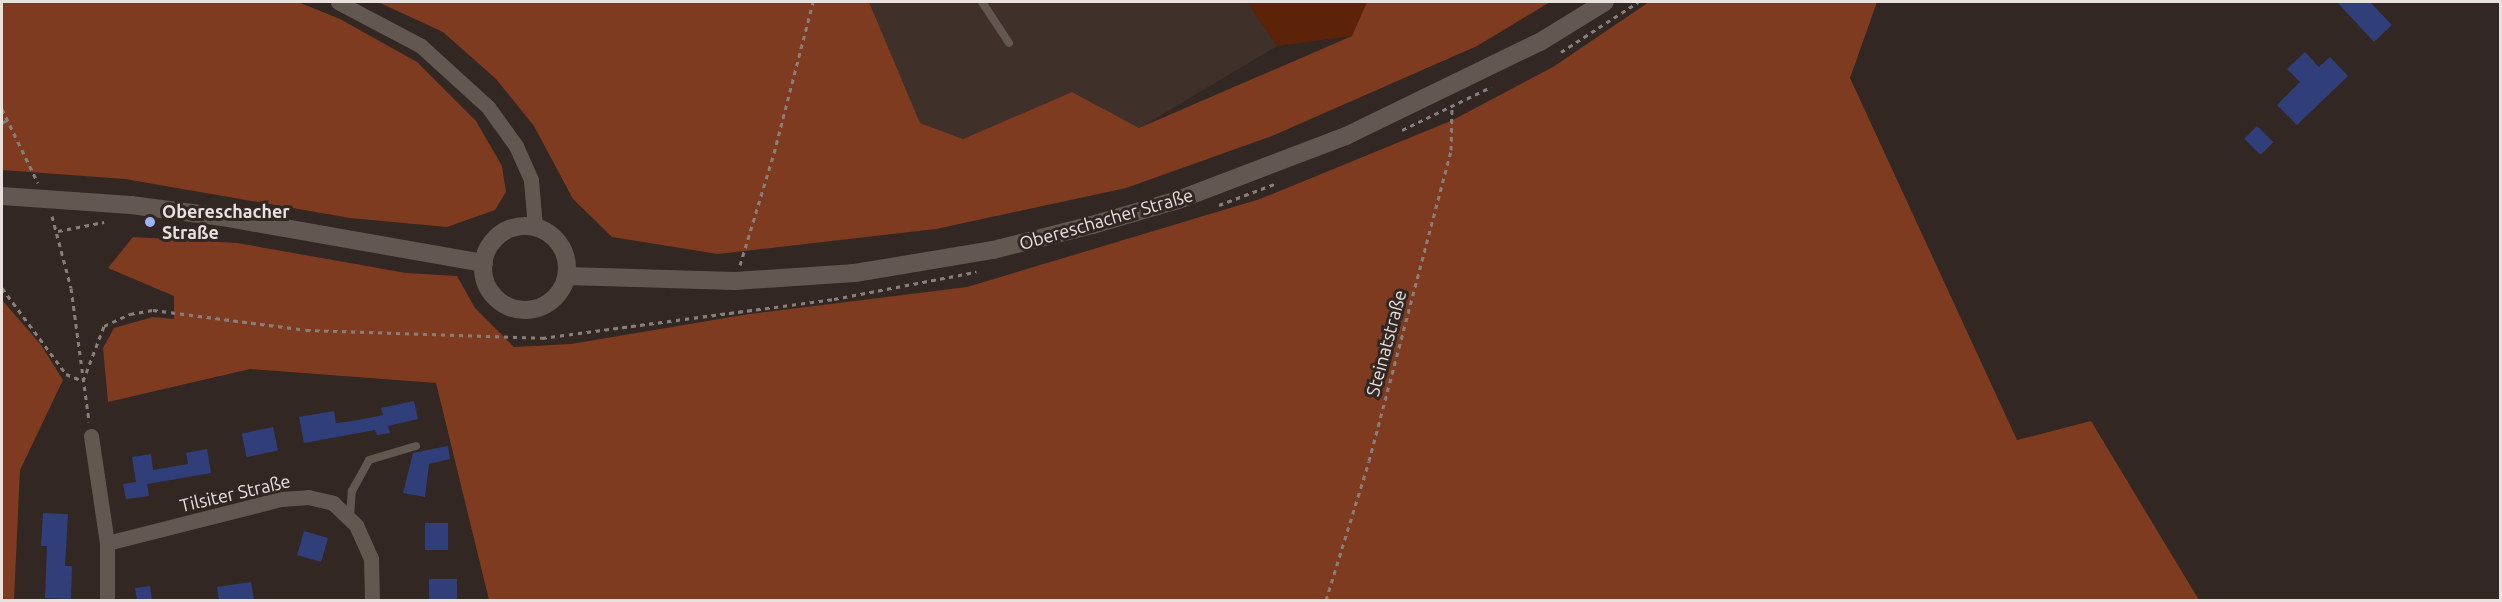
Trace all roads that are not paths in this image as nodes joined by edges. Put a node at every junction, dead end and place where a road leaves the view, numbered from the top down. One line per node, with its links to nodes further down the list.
1 (338, 2): 6 (street)
2 (982, 2): 4 (lane)
3 (1605, 2): 8 (main road, Obereschacher Straße)
4 (1010, 43)
5 (2, 196): 7 (main road)
6 (535, 227): 7 (main road); 8 (main road)
7 (484, 263): 8 (main road)
8 (567, 276)
9 (91, 436): 12 (street)
10 (417, 446): 11 (lane)
11 (350, 517): 12 (street, Tilsiter Straße); 14 (street)
12 (107, 543): 13 (street)
13 (107, 600)
14 (372, 600)

